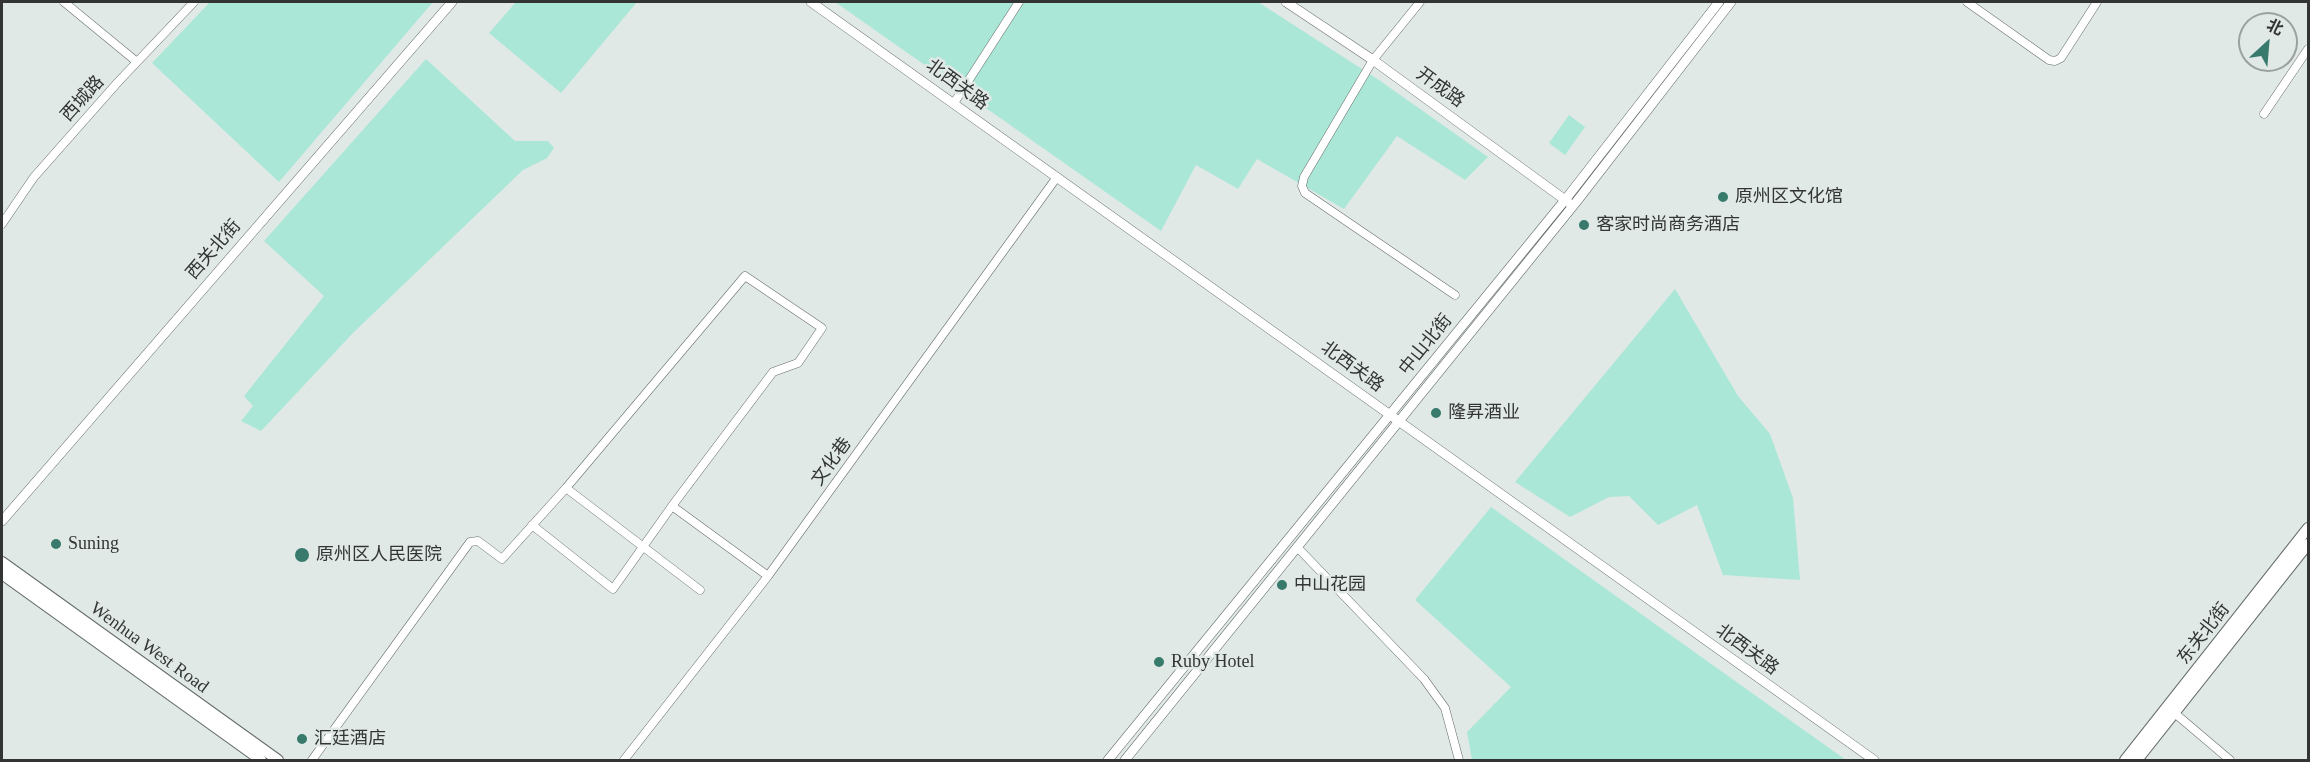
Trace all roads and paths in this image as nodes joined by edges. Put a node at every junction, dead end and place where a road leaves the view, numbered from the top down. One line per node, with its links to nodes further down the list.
1 (64, 2): 14 (street)
2 (194, 2): 14 (street, 西城路)
3 (452, 2): 24 (street, 西关北街)
4 (811, 2): 15 (street, 北西关路)
5 (1019, 2): 15 (street)
6 (1286, 2): 13 (street, 开成路)
7 (1420, 2): 13 (street)
8 (1719, 2): 18 (street, 中山北街)
9 (1731, 2): 18 (street, 中山北街)
10 (1967, 2): 11 (street)
11 (2097, 2)
12 (2308, 49): 16 (street)
13 (1373, 60): 18 (street, 开成路); 20 (street)
14 (137, 62): 19 (street, 西城路)
15 (954, 104): 17 (street, 北西关路)
16 (2264, 114)
17 (1057, 177): 21 (street, 北西关路); 32 (street, 文化巷)
18 (1569, 202): 21 (street, 中山北街)
19 (2, 224)
20 (1455, 295)
21 (1394, 418): 29 (street, 中山北街); 39 (street, 中山北街); 42 (street, 北西关路)
22 (566, 488): 23 (street); 25 (street); 28 (street)
23 (672, 506): 28 (street); 32 (street)
24 (2, 521)
25 (532, 525): 28 (street); 37 (street)
26 (2308, 528): 34 (main road, 东关北街)
27 (2308, 544): 34 (main road, 东关北街)
28 (642, 546): 33 (street)
29 (1298, 548): 40 (street, 中山北街); 41 (street)
30 (2, 562): 36 (main road, Wenhua West Road)
31 (2, 574): 35 (main road, Wenhua West Road)
32 (768, 576): 38 (street, 文化巷)
33 (700, 590)
34 (2171, 710): 43 (main road, 东关北街); 44 (main road, 东关北街); 45 (street)
35 (261, 760)
36 (278, 760)
37 (312, 760)
38 (624, 760)
39 (1108, 760)
40 (1125, 760)
41 (1460, 760)
42 (1874, 760)
43 (2125, 760)
44 (2138, 760)
45 (2230, 760)

